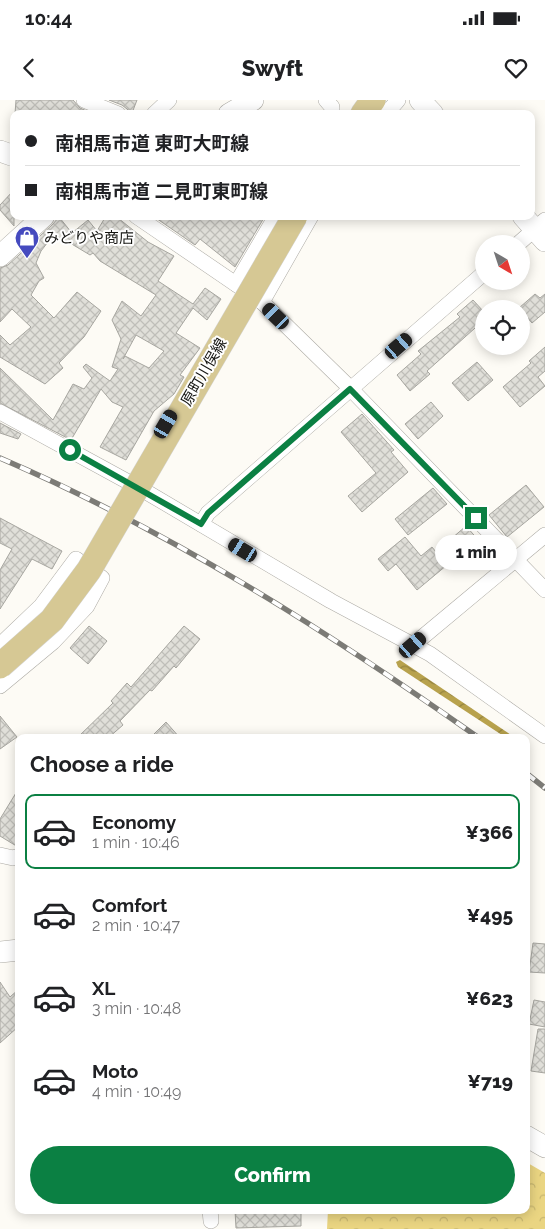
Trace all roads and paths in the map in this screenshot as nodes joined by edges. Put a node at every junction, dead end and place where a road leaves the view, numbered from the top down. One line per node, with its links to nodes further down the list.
1 (84, 100): 7 (street)
2 (169, 100): 8 (street)
3 (254, 100): 9 (street)
4 (374, 100): 10 (main road)
5 (398, 100): 11 (street)
6 (420, 100): 12 (street)
7 (108, 110)
8 (158, 110)
9 (236, 110)
10 (366, 110)
11 (389, 110)
12 (429, 110)
13 (40, 220): 18 (street)
14 (142, 220): 20 (street)
15 (275, 220): 20 (street)
16 (293, 220): 30 (main road, 原町川俣線, bridge)
17 (308, 220): 20 (street)
18 (0, 256)
19 (475, 281): 21 (street)
20 (249, 293): 21 (street); 23 (street)
21 (350, 389): 24 (street); 26 (street)
22 (0, 412): 23 (street)
23 (137, 487): 24 (street)
24 (201, 524): 29 (street)
25 (545, 536): 26 (street)
26 (517, 559): 27 (street); 29 (street)
27 (545, 590)
28 (0, 645): 31 (street)
29 (413, 645): 32 (street)
30 (0, 666)
31 (0, 686)
32 (545, 736)
33 (0, 855): 34 (street)
34 (15, 857)
35 (15, 950): 36 (street)
36 (0, 952)
37 (530, 1138): 38 (street)
38 (545, 1147)

